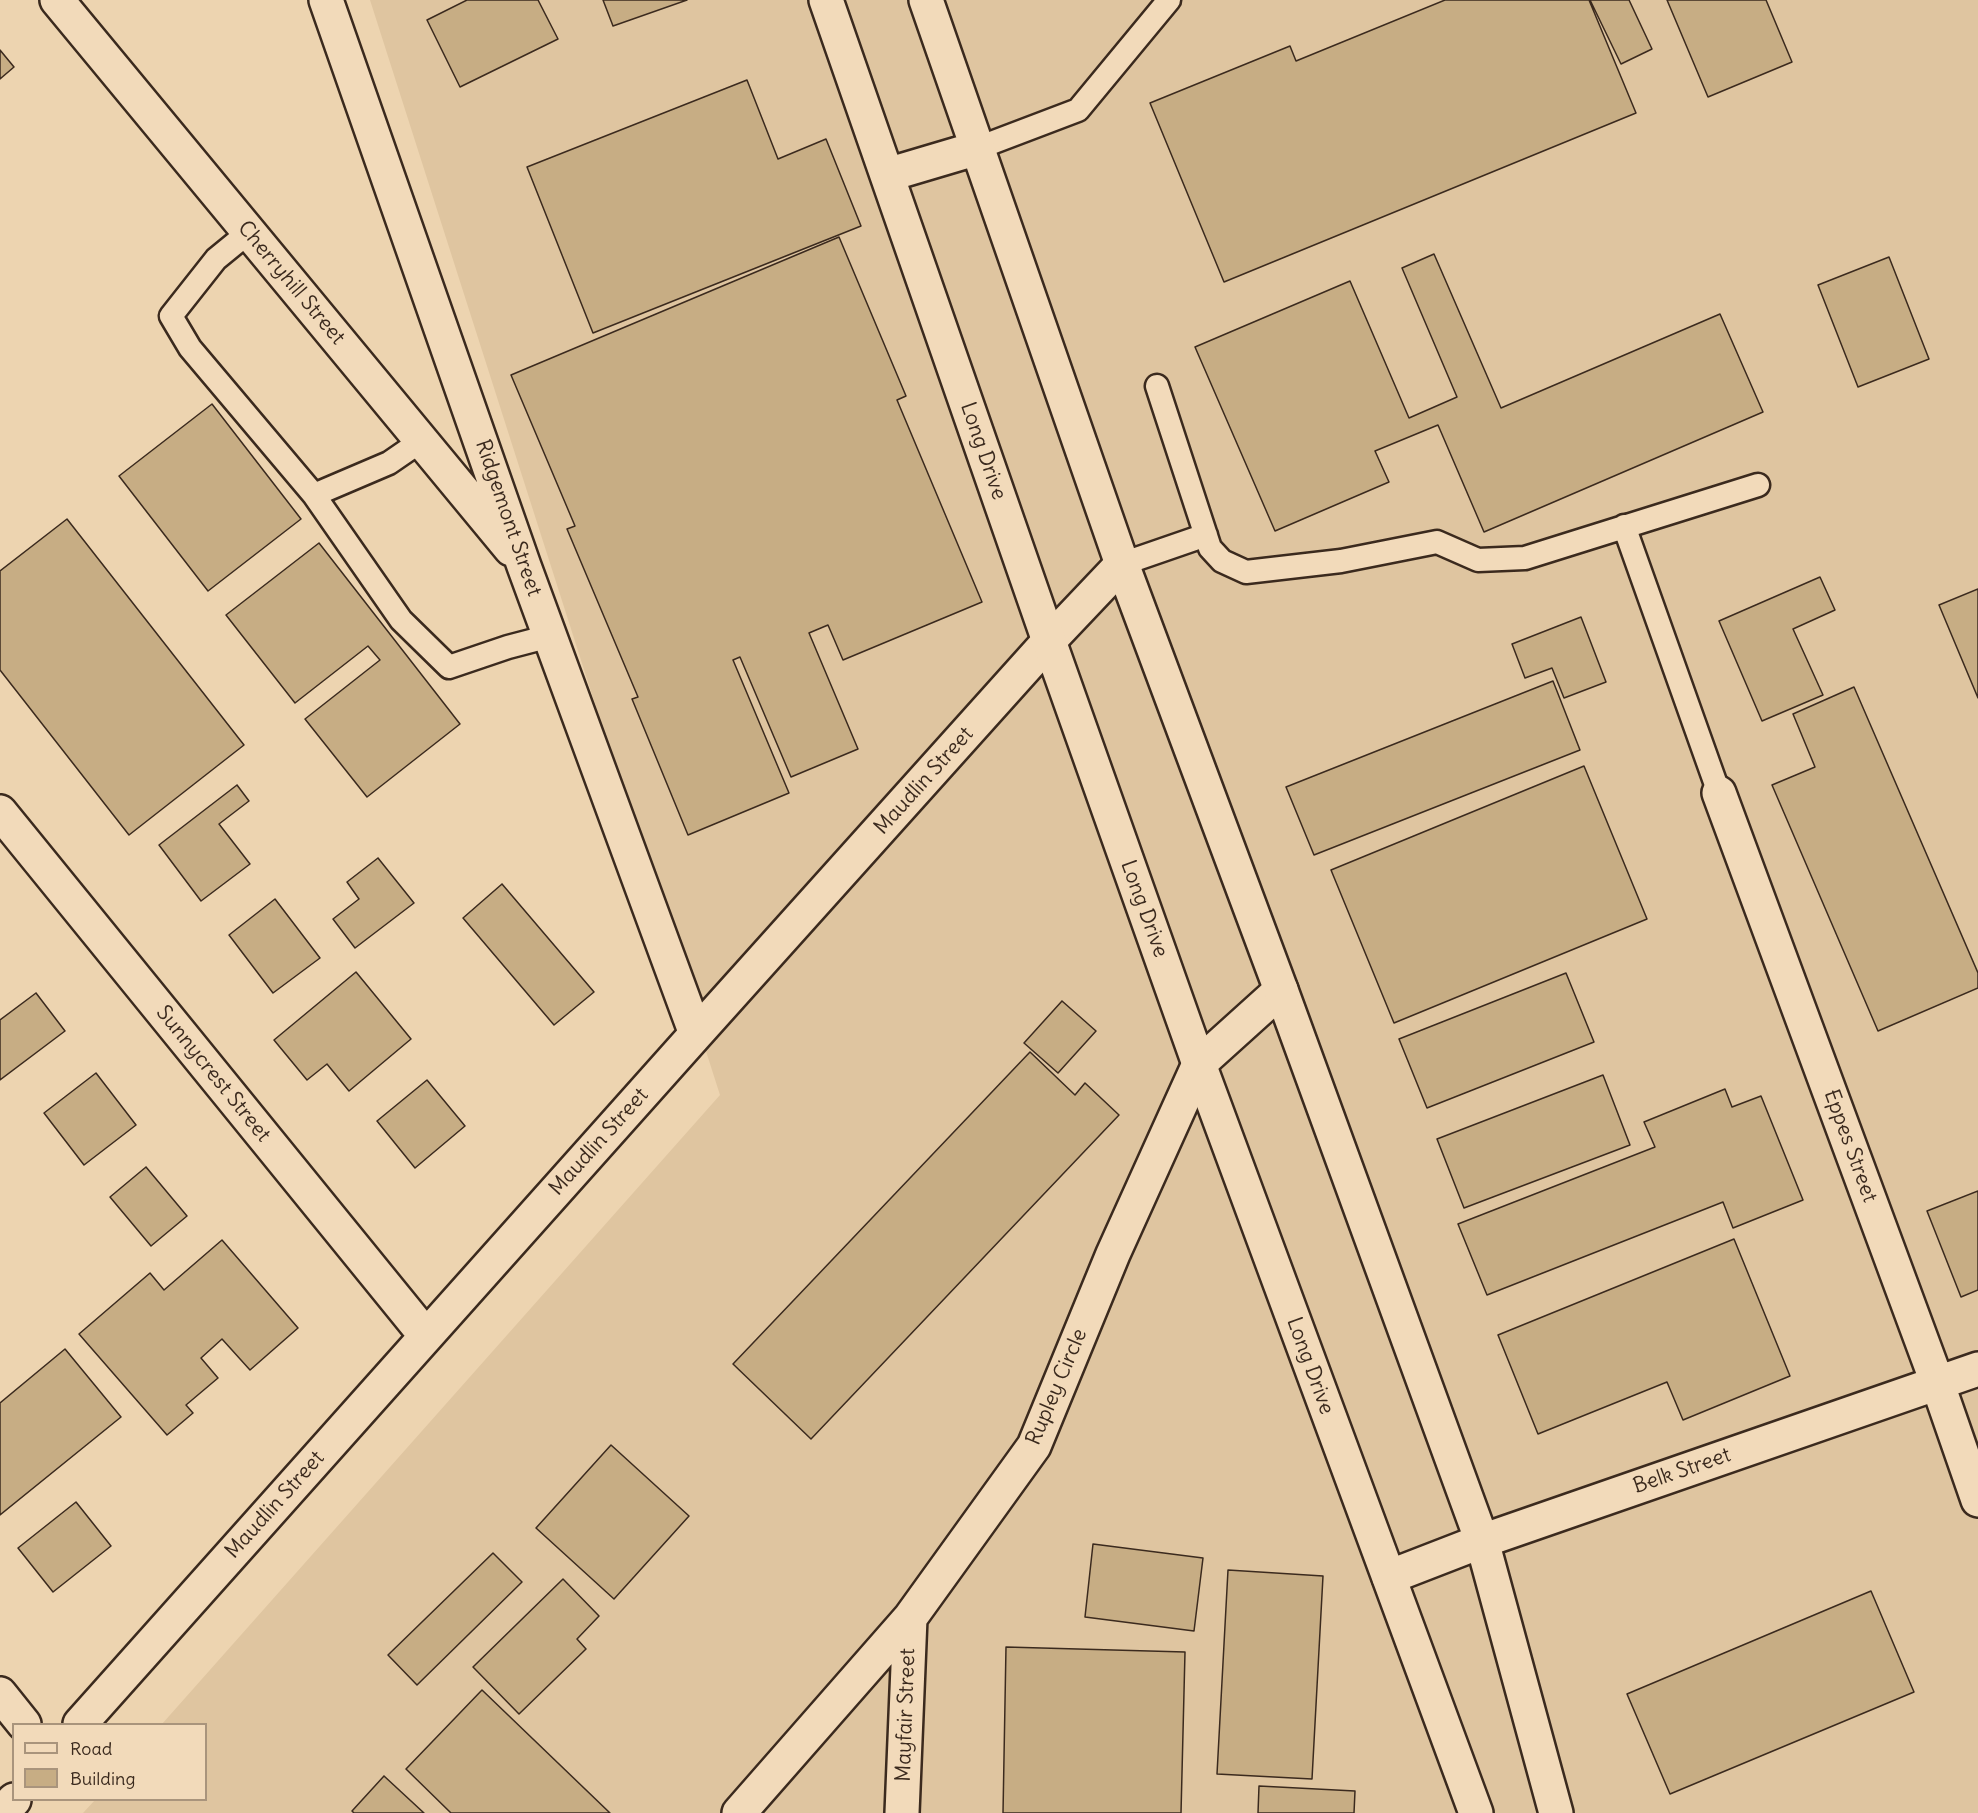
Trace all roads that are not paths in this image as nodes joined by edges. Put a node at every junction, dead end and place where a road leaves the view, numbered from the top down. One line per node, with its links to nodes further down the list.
1 (57, 0): 8 (street, Cherryhill Street)
2 (326, 0): 16 (street, Ridgemont Street)
3 (826, 0): 7 (street, Long Drive)
4 (926, 0): 6 (street)
5 (1168, 0): 6 (lane)
6 (978, 148): 7 (street); 15 (street)
7 (887, 175): 18 (street, Long Drive)
8 (249, 232): 10 (street, Cherryhill Street); 12 (lane)
9 (1156, 386): 14 (lane)
10 (421, 441): 12 (lane); 16 (street, Cherryhill Street)
11 (1758, 485): 13 (lane)
12 (314, 495): 17 (lane)
13 (1624, 526): 14 (lane); 19 (lane)
14 (1206, 535): 15 (lane)
15 (1122, 564): 18 (street, Maudlin Street); 21 (street)
16 (524, 566): 17 (street, Ridgemont Street)
17 (550, 636): 22 (street, Ridgemont Street)
18 (1049, 641): 22 (street, Maudlin Street); 23 (street, Long Drive)
19 (1719, 793): 26 (street, Eppes Street)
20 (0, 812): 24 (street, Sunnycrest Street)
21 (1281, 990): 23 (street, Rupley Circle); 28 (street)
22 (696, 1035): 24 (street, Maudlin Street)
23 (1199, 1064): 29 (street, Long Drive); 30 (street, Rupley Circle)
24 (426, 1336): 33 (street, Maudlin Street)
25 (1978, 1369): 26 (street, Belk Street)
26 (1937, 1382): 27 (street, Eppes Street); 28 (street, Belk Street)
27 (1978, 1500)
28 (1482, 1541): 29 (street, Belk Street); 39 (street)
29 (1389, 1577): 38 (street, Long Drive)
30 (910, 1617): 36 (street, Rupley Circle); 37 (street, Mayfair Street)
31 (0, 1694): 32 (street)
32 (22, 1723)
33 (82, 1723)
34 (13, 1801): 35 (street)
35 (2, 1813)
36 (739, 1813)
37 (902, 1813)
38 (1476, 1813)
39 (1556, 1813)

